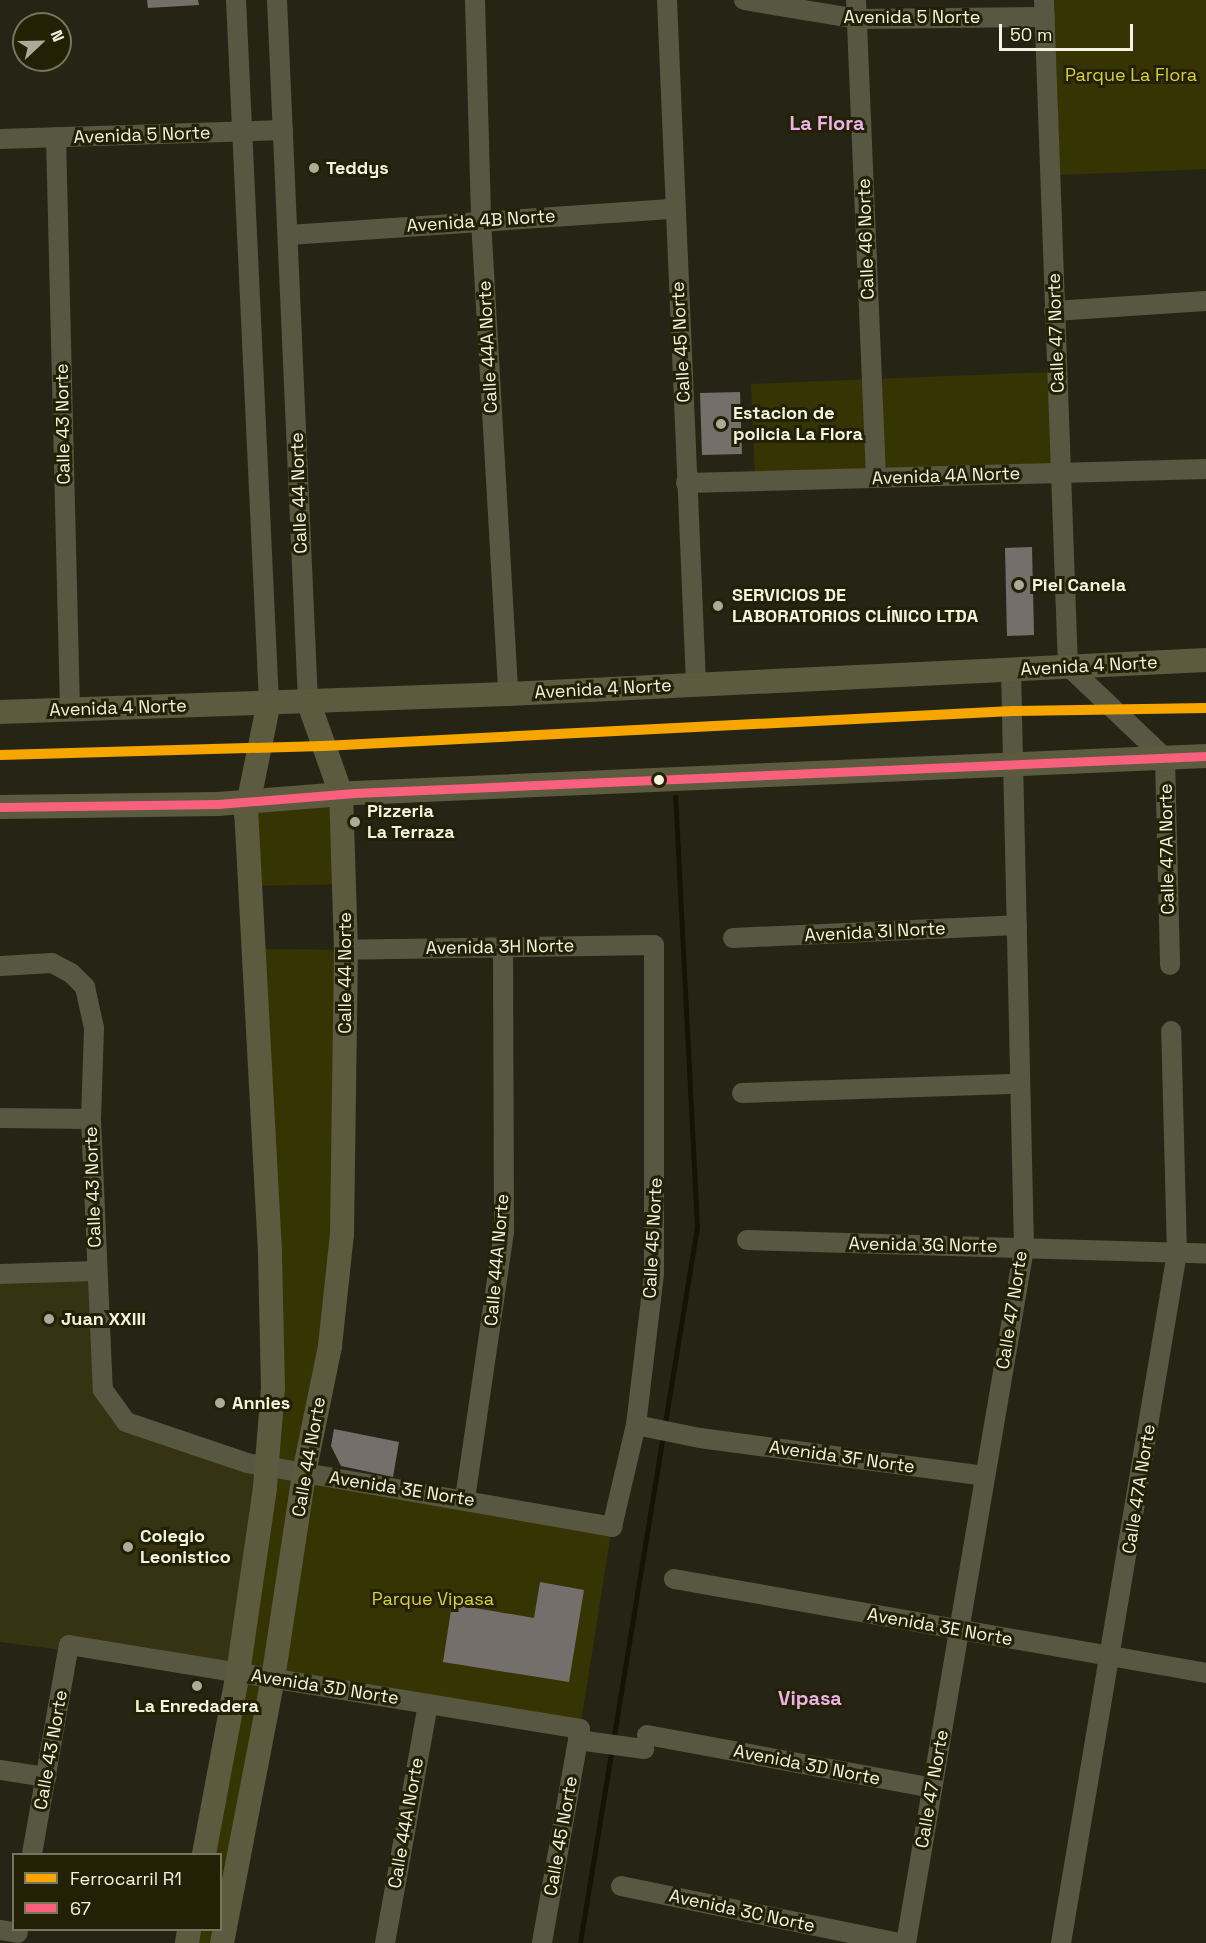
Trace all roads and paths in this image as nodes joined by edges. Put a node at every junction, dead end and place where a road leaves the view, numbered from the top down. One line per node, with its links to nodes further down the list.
1 (236, 0): 9 (street, Calle 44 Norte)
2 (277, 0): 8 (street, Calle 44 Norte)
3 (475, 0): 13 (street, Calle 44A Norte)
4 (667, 0): 12 (street, Calle 45 Norte)
5 (744, 0): 7 (street, Avenida 5 Norte)
6 (1045, 9): 7 (street, Avenida 5 Norte); 16 (street, Calle 47 Norte)
7 (857, 10): 19 (street, Calle 46 Norte)
8 (283, 130): 9 (street, Avenida 5 Norte); 14 (street, Calle 44 Norte)
9 (244, 132): 10 (street, Avenida 5 Norte); 27 (street, Calle 44 Norte)
10 (56, 137): 11 (street, Avenida 5 Norte); 28 (street, Calle 43 Norte)
11 (0, 139)
12 (674, 209): 13 (street, Avenida 4B Norte); 20 (street, Calle 45 Norte)
13 (481, 220): 14 (street, Avenida 4B Norte); 25 (street, Calle 44A Norte)
14 (289, 235): 26 (street, Calle 44 Norte)
15 (1206, 301): 16 (street)
16 (1054, 311): 18 (street, Calle 47 Norte)
17 (1206, 469): 18 (street, Avenida 4A Norte)
18 (1061, 473): 19 (street, Avenida 4A Norte); 22 (street, Calle 47 Norte)
19 (876, 478): 20 (street, Avenida 4A Norte)
20 (686, 483): 24 (street, Calle 45 Norte)
21 (1206, 660): 22 (main road, Avenida 4 Norte)
22 (1068, 666): 23 (main road, Avenida 4 Norte); 31 (street, Calle 47A Norte)
23 (1011, 669): 24 (main road, Avenida 4 Norte); 32 (street, Calle 47 Norte)
24 (696, 683): 25 (main road, Avenida 4 Norte)
25 (508, 694): 26 (main road, Avenida 4 Norte)
26 (308, 701): 27 (main road, Avenida 4 Norte); 33 (main road, Calle 44 Norte)
27 (269, 702): 28 (main road, Avenida 4 Norte); 34 (main road, Calle 44 Norte)
28 (70, 710): 29 (main road, Avenida 4 Norte)
29 (0, 712)
30 (1206, 756): 31 (main road)
31 (1165, 758): 32 (main road); 41 (street, Calle 47A Norte)
32 (1014, 765): 33 (main road); 36 (street, Calle 47 Norte)
33 (341, 794): 34 (main road); 40 (main road, Calle 44 Norte)
34 (249, 802): 35 (main road); 56 (main road, Calle 44 Norte)
35 (0, 807)
36 (1017, 925): 37 (street, Avenida 3I Norte); 44 (street, Calle 47 Norte)
37 (733, 938)
38 (654, 945): 39 (street, Avenida 3H Norte); 55 (street, Calle 45 Norte)
39 (503, 947): 40 (street, Avenida 3H Norte); 59 (street, Calle 44A Norte)
40 (346, 950): 57 (main road, Calle 44 Norte)
41 (1170, 965)
42 (0, 966): 47 (street, Calle 43 Norte)
43 (1171, 1031): 50 (street, Calle 47A Norte)
44 (1020, 1084): 45 (street); 49 (street, Calle 47 Norte)
45 (742, 1093)
46 (0, 1118): 47 (street)
47 (91, 1119): 52 (street, Calle 43 Norte)
48 (747, 1240): 49 (street, Avenida 3G Norte)
49 (1023, 1248): 50 (street, Avenida 3G Norte); 58 (street, Calle 47 Norte)
50 (1177, 1253): 51 (street, Avenida 3G Norte); 64 (street, Calle 47A Norte)
51 (1206, 1254)
52 (96, 1271): 53 (street); 54 (street, Calle 43 Norte)
53 (0, 1274)
54 (126, 1422): 56 (street, Avenida 3E Norte)
55 (636, 1425): 58 (street, Avenida 3F Norte); 60 (street, Calle 45 Norte)
56 (267, 1467): 57 (street, Avenida 3E Norte); 65 (main road, Calle 44 Norte)
57 (304, 1473): 59 (street, Avenida 3E Norte); 67 (main road, Calle 44 Norte)
58 (984, 1476): 62 (street, Calle 47 Norte)
59 (465, 1499): 60 (street, Avenida 3E Norte)
60 (612, 1527)
61 (674, 1579): 62 (street, Avenida 3E Norte)
62 (959, 1631): 64 (street, Avenida 3E Norte); 72 (street, Calle 47 Norte)
63 (69, 1645): 65 (street, Avenida 3D Norte); 71 (street, Calle 43 Norte)
64 (1111, 1656): 66 (street, Avenida 3E Norte); 81 (street, Calle 47A Norte)
65 (238, 1673): 67 (street, Avenida 3D Norte); 74 (main road, Calle 44 Norte)
66 (1206, 1673)
67 (273, 1679): 68 (street, Avenida 3D Norte); 76 (main road, Calle 44 Norte)
68 (428, 1704): 69 (street, Avenida 3D Norte); 77 (street, Calle 44A Norte)
69 (585, 1736): 72 (street, Avenida 3D Norte); 78 (street, Calle 45 Norte)
70 (0, 1770): 71 (street)
71 (46, 1777): 73 (street, Calle 43 Norte)
72 (932, 1788): 80 (street, Calle 47 Norte)
73 (32, 1853)
74 (204, 1853)
75 (621, 1886): 79 (street, Avenida 3C Norte)
76 (222, 1943)
77 (385, 1943)
78 (542, 1943)
79 (898, 1943)
80 (906, 1943)
81 (1061, 1943)

